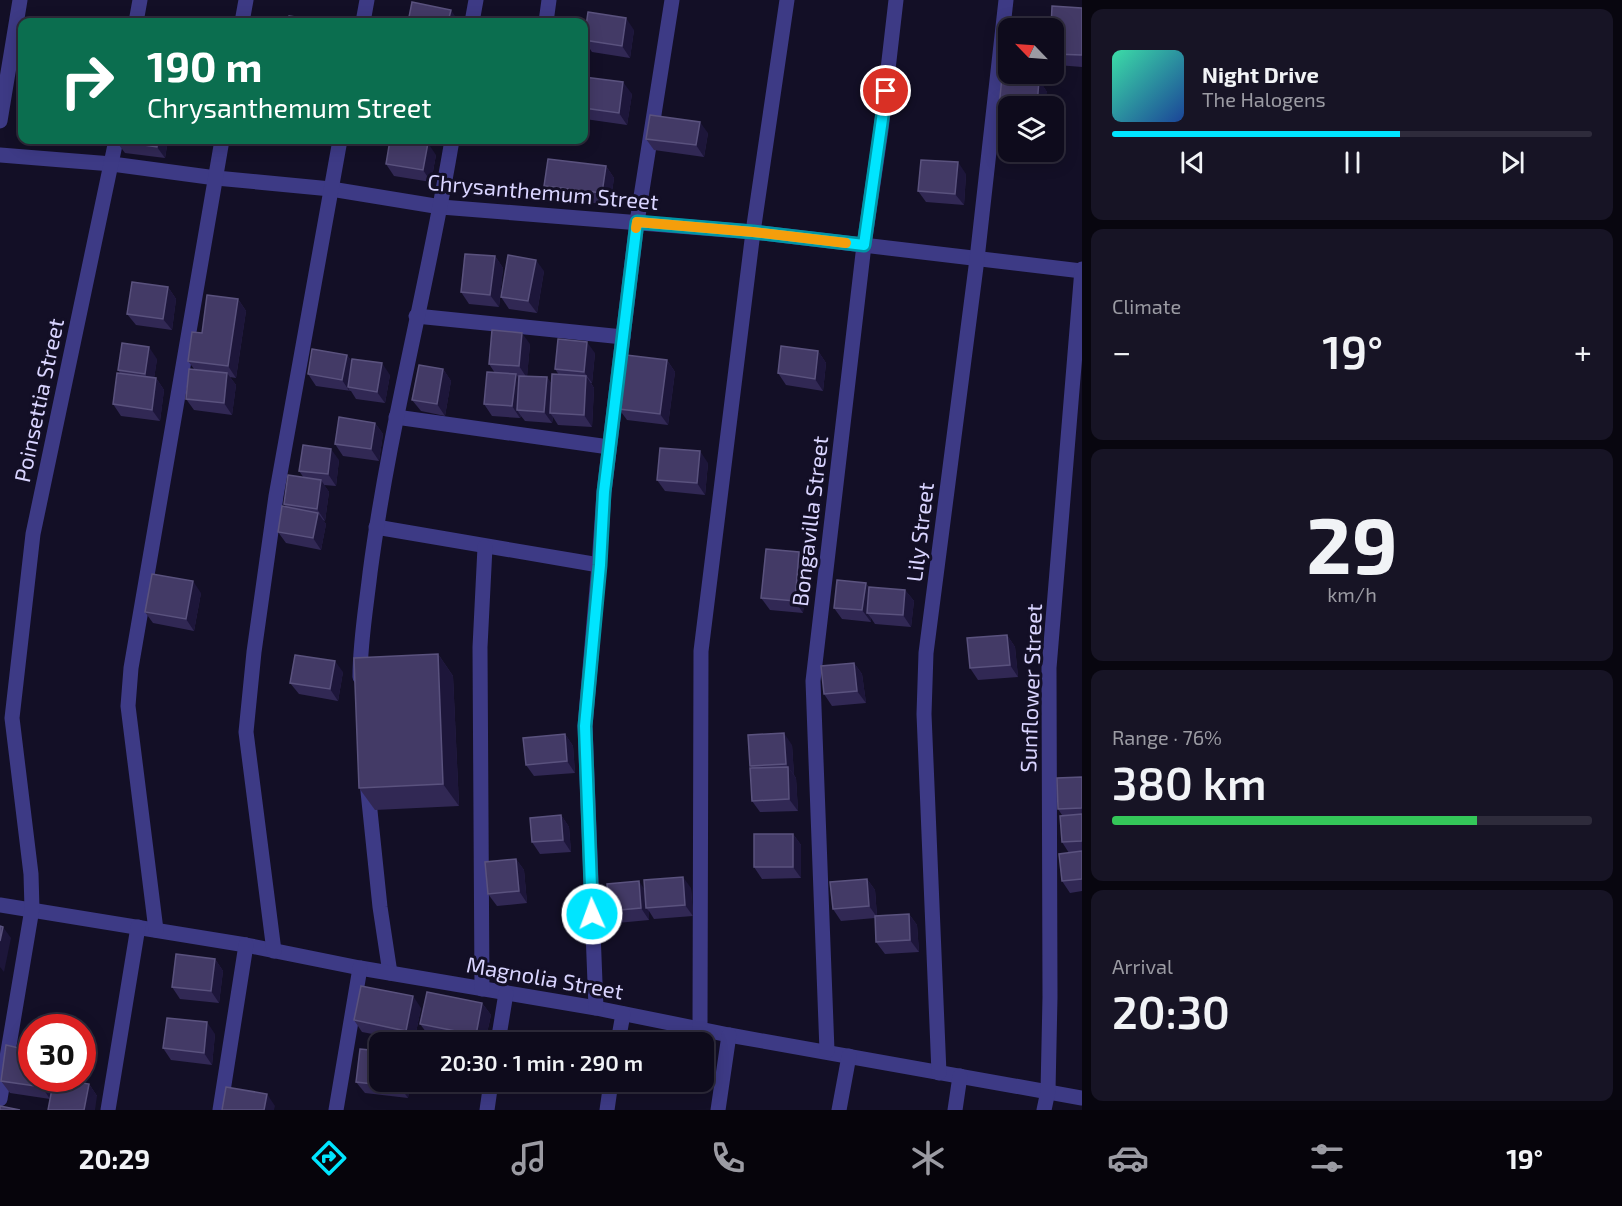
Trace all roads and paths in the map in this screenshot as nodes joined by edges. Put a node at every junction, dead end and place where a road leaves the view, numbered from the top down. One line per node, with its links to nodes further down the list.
1 (20, 0): 16 (street)
2 (140, 0): 11 (street)
3 (246, 0): 12 (street)
4 (367, 0): 13 (street)
5 (476, 0): 14 (street)
6 (549, 0): 15 (street)
7 (672, 0): 26 (street)
8 (787, 0): 27 (street)
9 (896, 0): 28 (street, Bongavilla Street)
10 (1006, 0): 29 (street, Lily Street)
11 (137, 18)
12 (243, 18)
13 (364, 18)
14 (473, 18)
15 (547, 18)
16 (0, 121)
17 (115, 144): 22 (street, Poinsettia Street)
18 (221, 144): 23 (street)
19 (339, 144): 24 (street)
20 (451, 144): 25 (street)
21 (0, 155): 22 (street, Chrysanthemum Street)
22 (112, 164): 23 (street, Chrysanthemum Street); 41 (street, Poinsettia Street)
23 (216, 178): 24 (street, Chrysanthemum Street); 43 (street)
24 (331, 189): 25 (street, Chrysanthemum Street); 45 (street)
25 (441, 207): 26 (street, Chrysanthemum Street); 31 (street)
26 (637, 222): 27 (street, Chrysanthemum Street); 32 (street)
27 (753, 232): 28 (street, Chrysanthemum Street); 52 (street)
28 (864, 245): 29 (street, Chrysanthemum Street); 56 (street, Bongavilla Street)
29 (977, 259): 30 (street, Chrysanthemum Street); 58 (street, Lily Street)
30 (1082, 270): 60 (street, Sunflower Street)
31 (416, 316): 32 (street); 33 (street)
32 (623, 337): 34 (street)
33 (396, 417): 34 (street); 35 (street)
34 (609, 447): 37 (street)
35 (376, 527): 36 (street); 38 (street)
36 (485, 547): 37 (street); 48 (street)
37 (600, 565): 50 (street)
38 (359, 693)
39 (366, 771): 47 (street)
40 (0, 905): 41 (street, Magnolia Street)
41 (32, 909): 42 (street, Magnolia Street); 64 (street, Poinsettia Street)
42 (138, 927): 43 (street, Magnolia Street); 65 (street)
43 (156, 930): 44 (street, Magnolia Street)
44 (246, 945): 45 (street, Magnolia Street); 66 (street)
45 (274, 951): 46 (street, Magnolia Street)
46 (360, 968): 47 (street, Magnolia Street); 67 (street)
47 (390, 973): 48 (street, Magnolia Street)
48 (482, 989): 49 (street, Magnolia Street)
49 (506, 993): 50 (street, Magnolia Street); 53 (street)
50 (596, 1008): 51 (street, Magnolia Street)
51 (623, 1014): 52 (street, Magnolia Street); 54 (street)
52 (700, 1029): 55 (street, Magnolia Street)
53 (500, 1032)
54 (620, 1032)
55 (729, 1035): 56 (street, Magnolia Street); 70 (street)
56 (827, 1051): 57 (street, Magnolia Street)
57 (849, 1056): 58 (street, Magnolia Street); 71 (street)
58 (939, 1073): 59 (street, Magnolia Street)
59 (960, 1076): 60 (street, Magnolia Street); 72 (street)
60 (1048, 1091): 63 (street, Magnolia Street); 73 (street, Sunflower Street)
61 (490, 1092): 68 (street)
62 (610, 1092): 69 (street)
63 (1082, 1098)
64 (0, 1099)
65 (108, 1110)
66 (220, 1110)
67 (336, 1110)
68 (487, 1110)
69 (607, 1110)
70 (718, 1110)
71 (839, 1110)
72 (955, 1110)
73 (1044, 1110)

